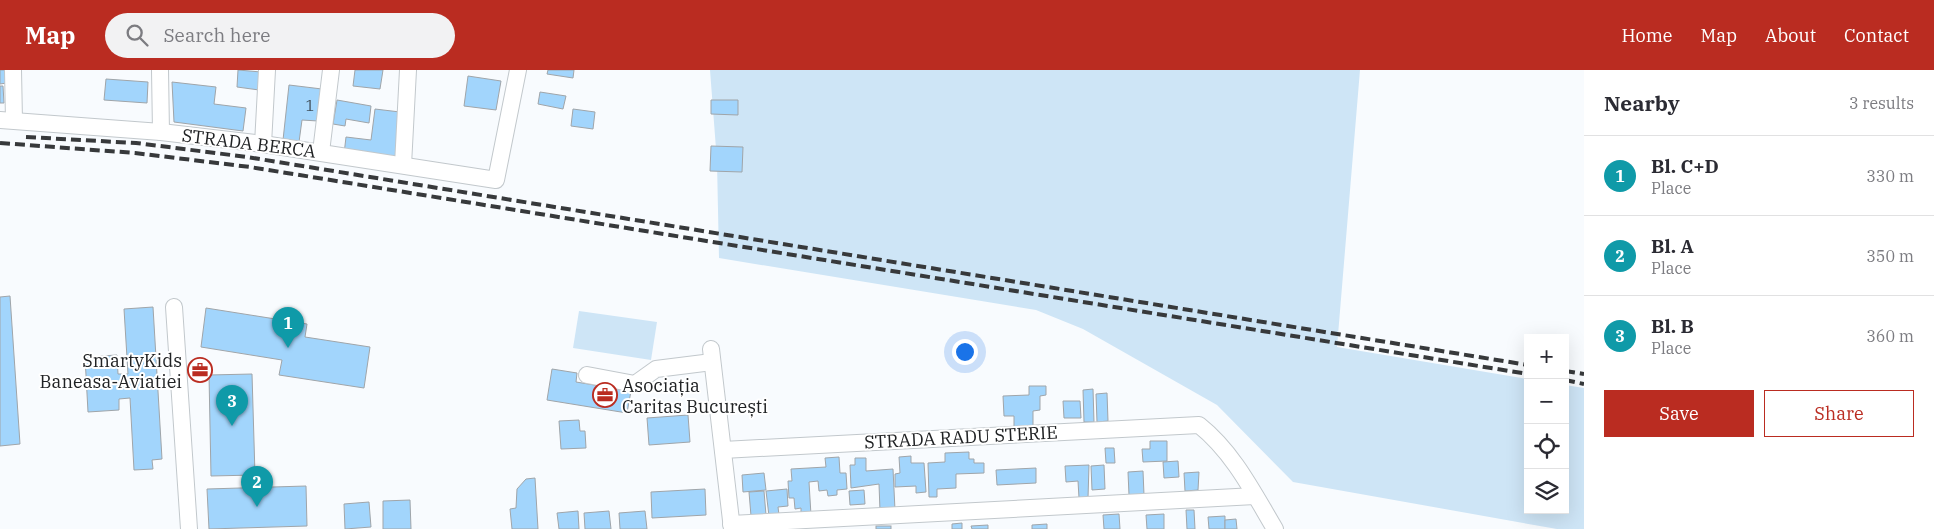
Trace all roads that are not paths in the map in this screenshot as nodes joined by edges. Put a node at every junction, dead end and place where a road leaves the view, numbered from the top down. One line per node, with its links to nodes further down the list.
1 (12, 70): 7 (street)
2 (160, 70): 8 (street)
3 (267, 70): 9 (street)
4 (331, 70): 10 (street)
5 (408, 70): 11 (street)
6 (518, 70): 11 (street, STRADA BERCA)
7 (7, 120): 8 (street, STRADA BERCA)
8 (161, 132): 9 (street, STRADA BERCA)
9 (263, 144): 10 (street, STRADA BERCA)
10 (321, 152): 11 (street, STRADA BERCA)
11 (403, 165)
12 (174, 307): 17 (street)
13 (587, 374): 14 (street)
14 (723, 450): 15 (street, STRADA RADU STERIE); 16 (street)
15 (1255, 496): 16 (street); 18 (street)
16 (731, 526)
17 (189, 529)
18 (1275, 529)

